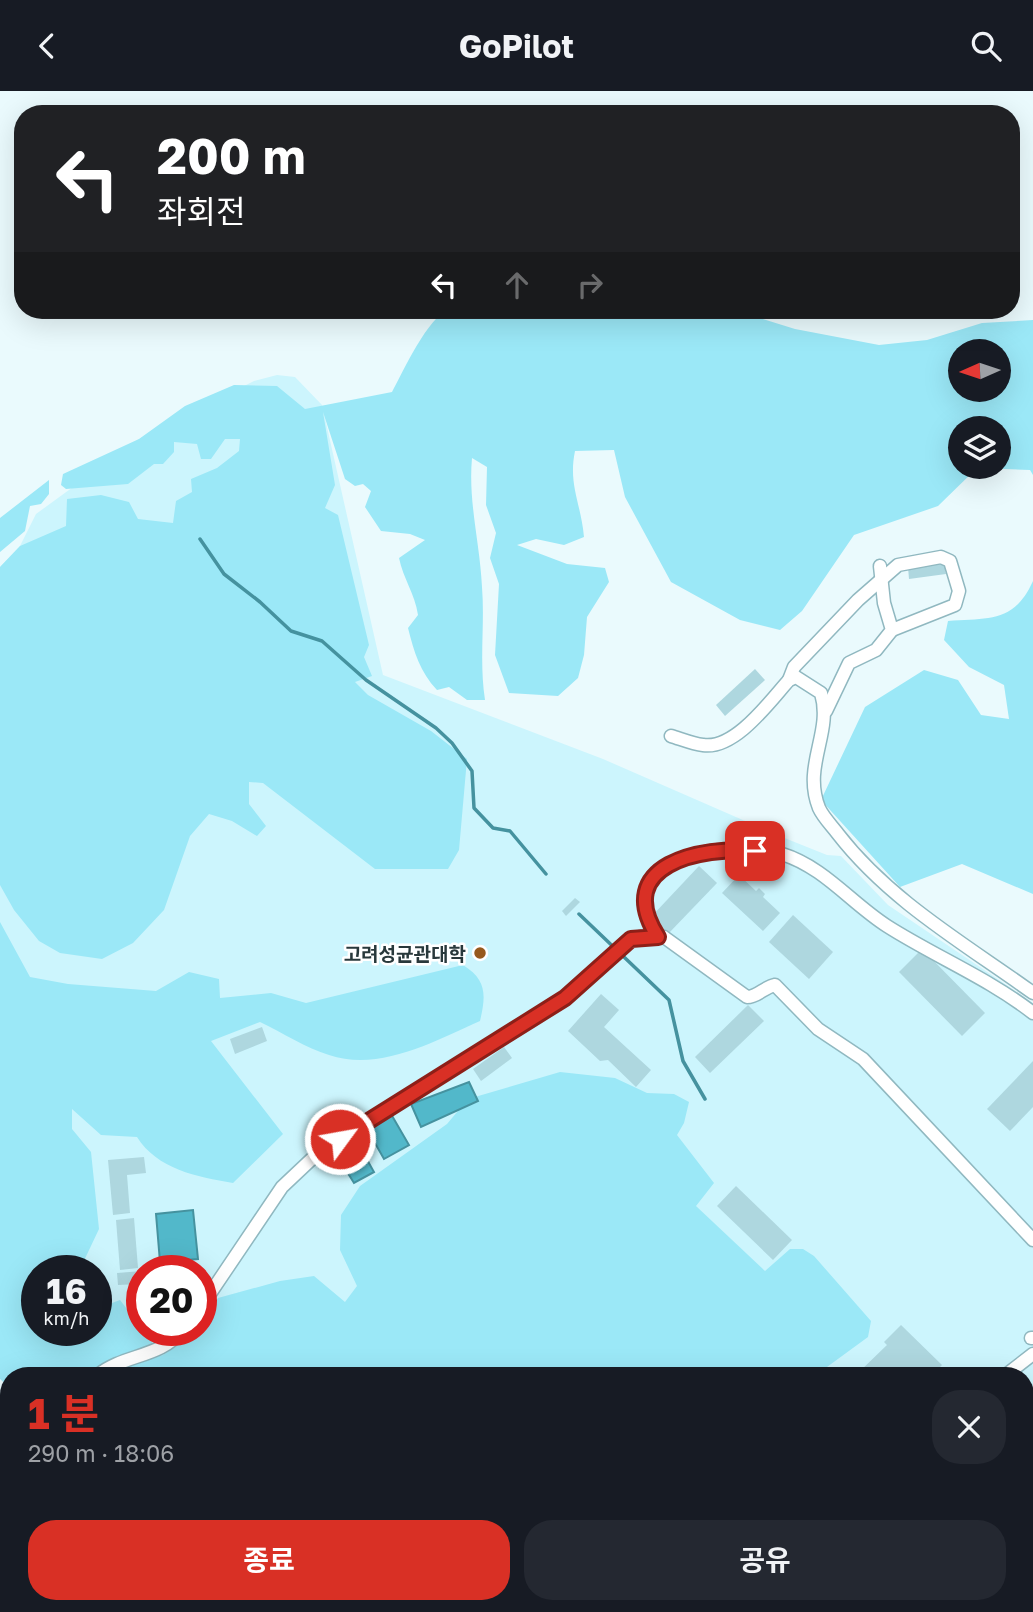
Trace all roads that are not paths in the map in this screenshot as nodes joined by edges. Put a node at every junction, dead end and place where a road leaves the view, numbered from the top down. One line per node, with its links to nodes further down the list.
1 (880, 566): 2 (lane)
2 (881, 582): 3 (lane); 3 (lane); 4 (lane)
3 (892, 630): 5 (lane)
4 (789, 680): 5 (lane); 6 (lane)
5 (826, 711): 8 (lane)
6 (671, 736)
7 (658, 937): 9 (lane); 10 (lane); 11 (lane)
8 (1033, 993)
9 (1033, 1013)
10 (1033, 1240)
11 (217, 1283)
12 (163, 1346): 14 (lane)
13 (1033, 1354): 15 (lane)
14 (112, 1367)
15 (1016, 1367)

